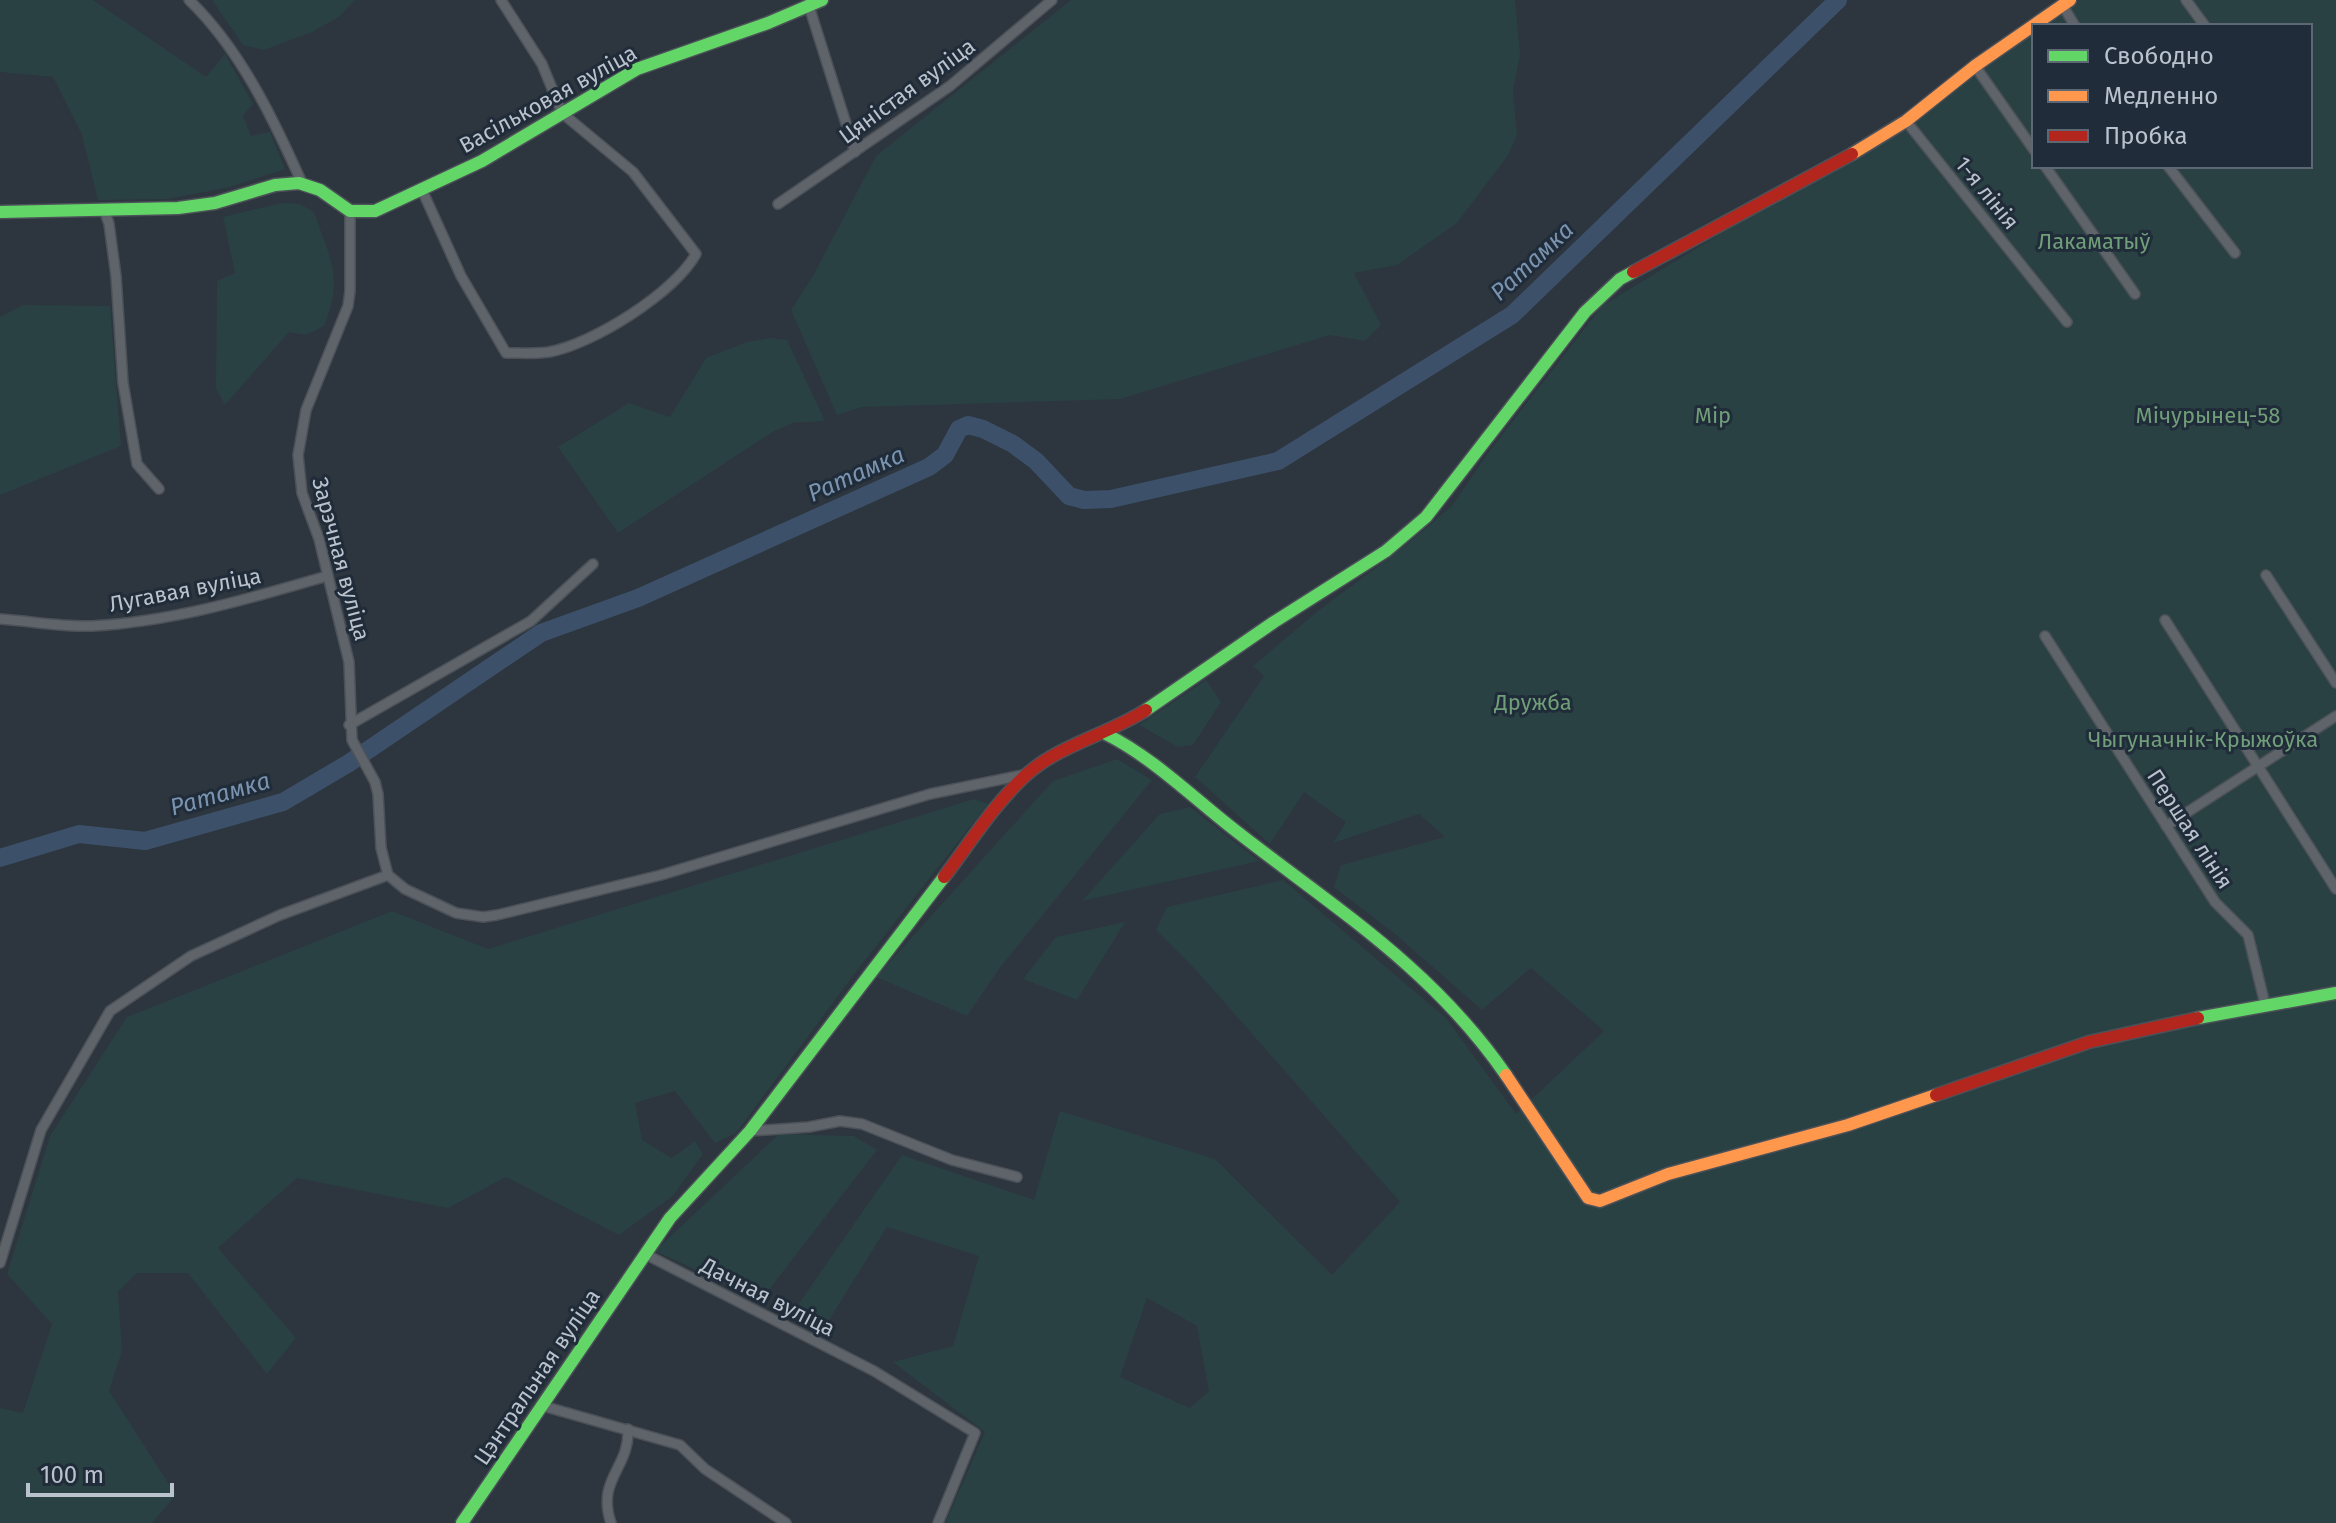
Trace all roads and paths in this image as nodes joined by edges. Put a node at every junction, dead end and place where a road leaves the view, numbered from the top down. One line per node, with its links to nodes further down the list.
1 (189, 0): 19 (street)
2 (501, 0): 13 (street)
3 (822, 0): 6 (street, Васільковая вуліца)
4 (1052, 0): 16 (street, Цяністая вуліца)
5 (2186, 0): 10 (street)
6 (808, 4): 13 (street, Васільковая вуліца); 16 (street)
7 (2066, 5): 8 (street, Цэнтральная вуліца); 9 (street)
8 (2040, 24)
9 (2074, 24)
10 (2204, 24)
11 (2032, 30): 12 (street, Цэнтральная вуліца)
12 (1978, 70): 14 (street, Цэнтральная вуліца); 15 (street)
13 (562, 113): 20 (street, Васільковая вуліца); 20 (street)
14 (1907, 123): 27 (street, 1-я лінія); 38 (street, Цэнтральная вуліца)
15 (2032, 147)
16 (855, 152): 21 (street, Цяністая вуліца)
17 (2046, 168): 26 (street)
18 (2170, 168): 25 (street)
19 (302, 183): 22 (street); 23 (street)
20 (422, 190): 23 (street, Васільковая вуліца)
21 (778, 204)
22 (104, 209): 24 (street); 28 (street)
23 (346, 210): 31 (street, Зарэчная вуліца)
24 (0, 212)
25 (2235, 253)
26 (2135, 294)
27 (2067, 322)
28 (159, 489)
29 (593, 564): 37 (street)
30 (2266, 575): 35 (street)
31 (327, 576): 32 (street, Лугавая вуліца); 37 (street, Зарэчная вуліца)
32 (0, 619)
33 (2165, 620): 39 (street)
34 (2045, 636): 41 (street, Першая лінія)
35 (2336, 683)
36 (2336, 716): 39 (street)
37 (349, 725): 42 (street, Зарэчная вуліца)
38 (1104, 733): 40 (street, Цэнтральная вуліца); 45 (street)
39 (2258, 766): 41 (street); 43 (street)
40 (1027, 774): 42 (street); 46 (street, Цэнтральная вуліца)
41 (2166, 826): 45 (street, Першая лінія)
42 (388, 875): 49 (street)
43 (2336, 889)
44 (2336, 993): 45 (street)
45 (2265, 1004)
46 (750, 1131): 47 (street); 48 (street, Цэнтральная вуліца)
47 (1017, 1177)
48 (645, 1254): 50 (street, Цэнтральная вуліца); 55 (street, Дачная вуліца)
49 (0, 1263)
50 (543, 1406): 51 (street); 52 (street, Цэнтральная вуліца)
51 (628, 1429): 53 (street); 54 (street)
52 (462, 1523)
53 (611, 1523)
54 (786, 1523)
55 (938, 1523)

